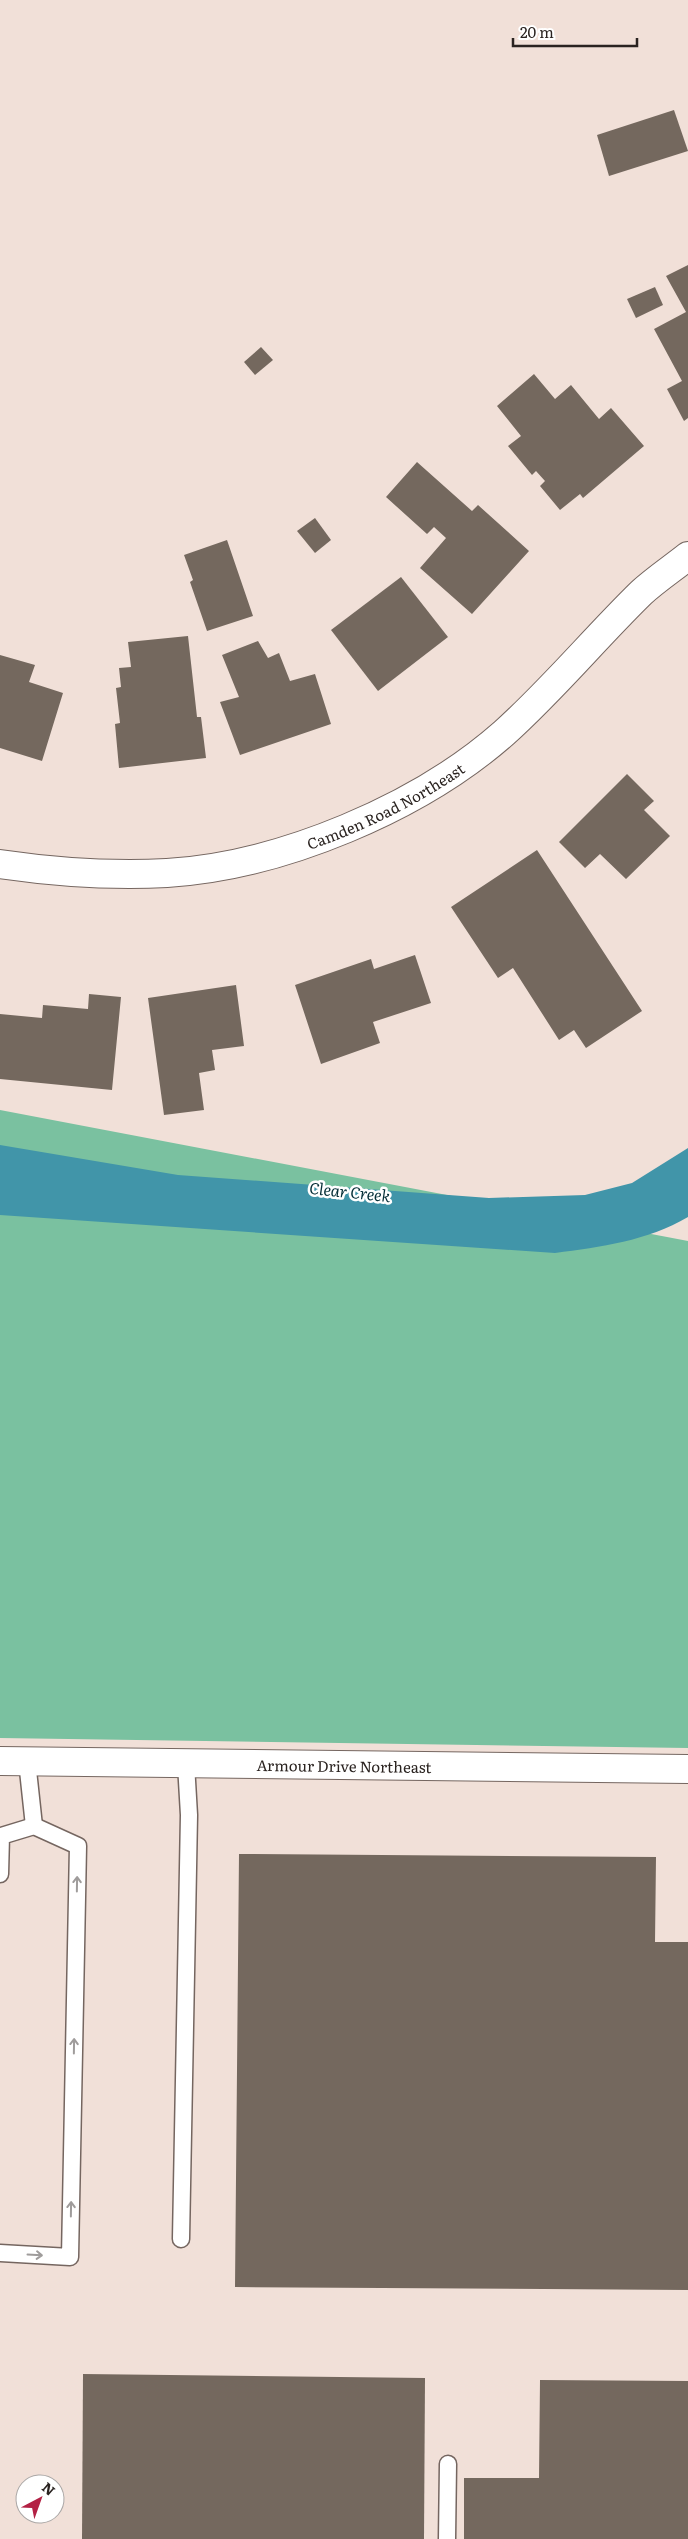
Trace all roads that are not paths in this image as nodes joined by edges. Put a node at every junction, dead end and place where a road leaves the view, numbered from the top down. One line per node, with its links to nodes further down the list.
1 (688, 556): 2 (street, Camden Road Northeast)
2 (0, 864)
3 (0, 1761): 4 (street, Armour Drive Northeast)
4 (27, 1762): 5 (street, Armour Drive Northeast); 7 (lane)
5 (186, 1764): 6 (street, Armour Drive Northeast); 9 (lane)
6 (688, 1769)
7 (34, 1826): 8 (lane); 10 (lane, one-way to 7)
8 (0, 1874)
9 (181, 2239)
10 (0, 2253)
11 (448, 2464): 12 (lane)
12 (447, 2539)

